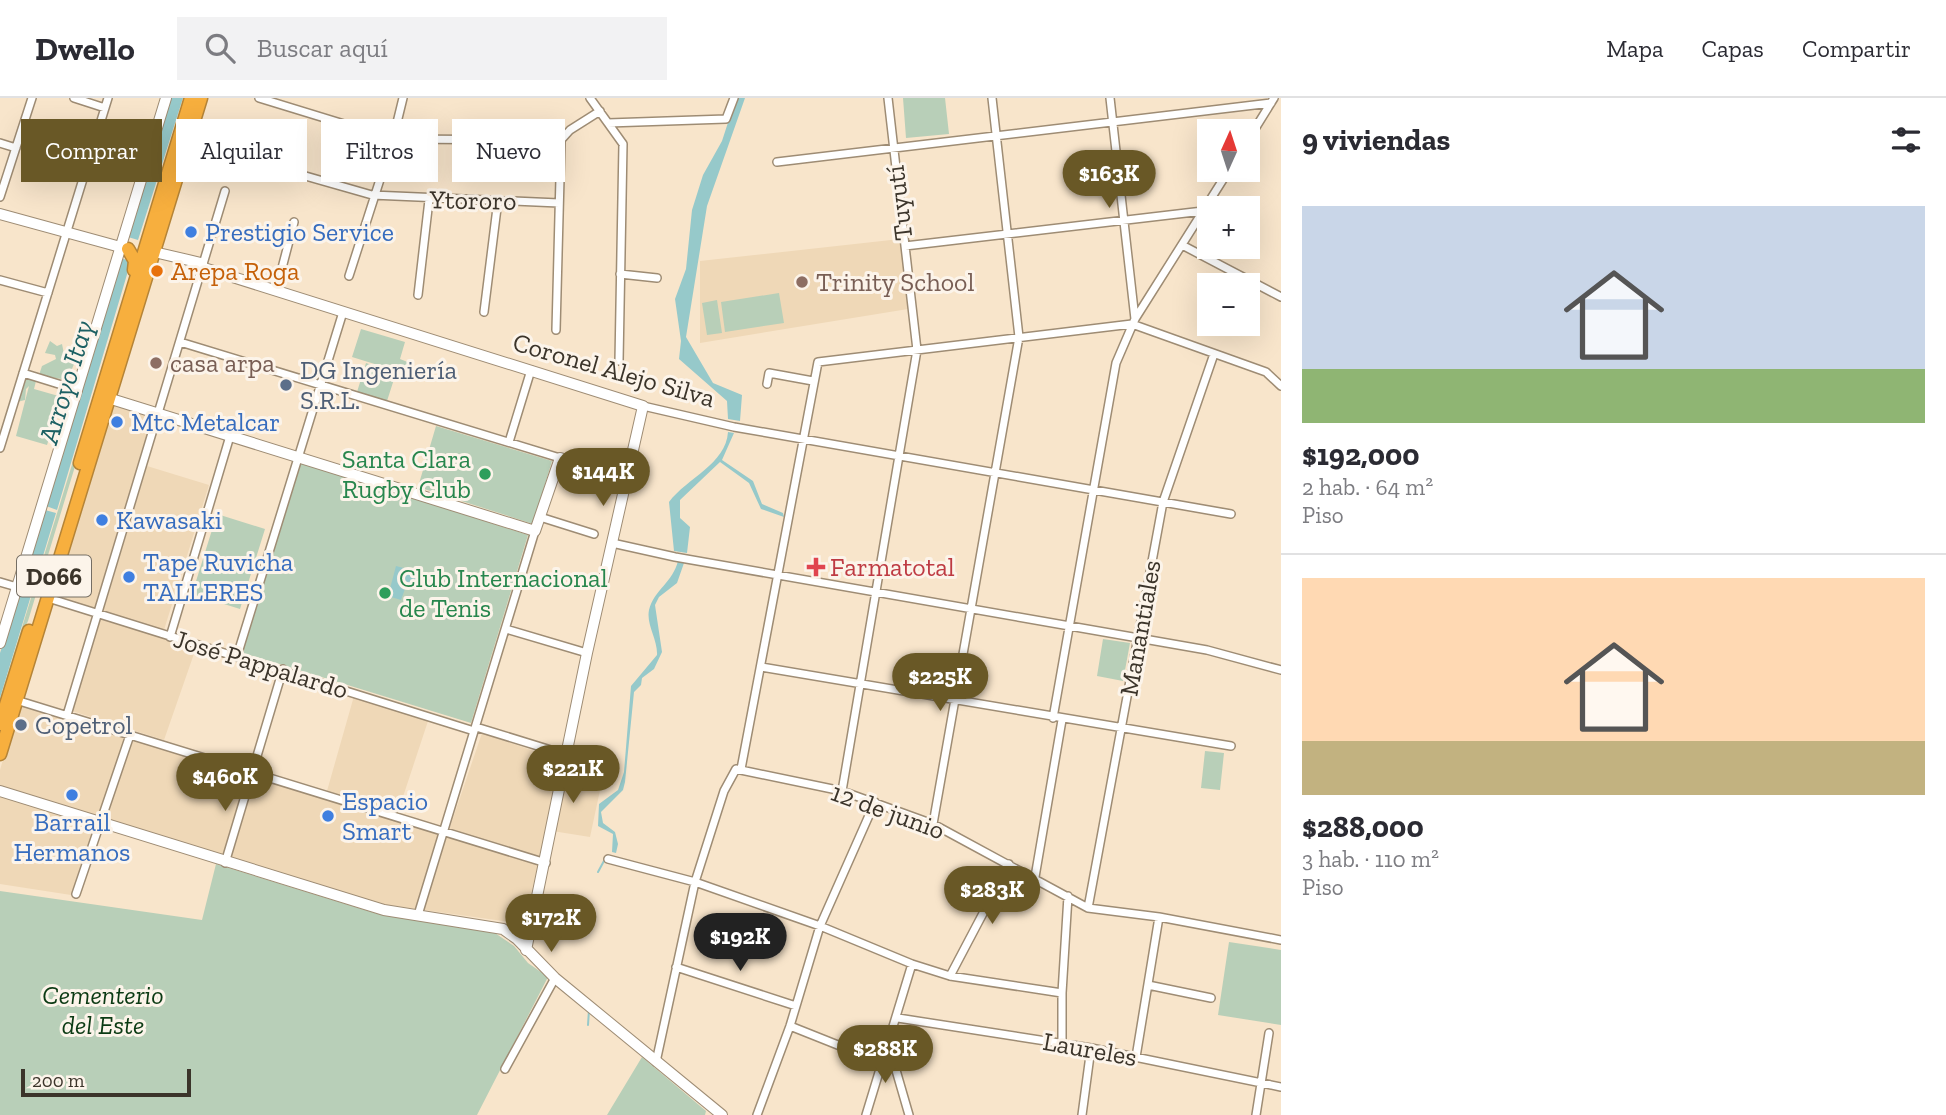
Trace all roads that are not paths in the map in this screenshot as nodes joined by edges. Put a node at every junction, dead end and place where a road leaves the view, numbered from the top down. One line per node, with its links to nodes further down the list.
1 (32, 98): 25 (street)
2 (74, 98): 15 (street)
3 (108, 98): 15 (street)
4 (166, 98): 46 (main road)
5 (191, 98): 46 (highway, D066)
6 (201, 98): 46 (highway, D066)
7 (259, 98): 17 (street)
8 (403, 98): 18 (street)
9 (590, 98): 16 (street)
10 (734, 98): 20 (street)
11 (888, 98): 26 (street, Tuyutí)
12 (992, 98): 23 (street)
13 (1110, 98): 21 (street)
14 (1272, 100): 19 (street); 21 (street)
15 (105, 108): 42 (street)
16 (600, 111): 20 (street); 22 (street)
17 (328, 119)
18 (398, 119)
19 (1260, 120)
20 (608, 122): 48 (street)
21 (1112, 122): 23 (street); 39 (street)
22 (565, 136)
23 (997, 137): 26 (street); 43 (street)
24 (0, 143): 25 (street)
25 (16, 148): 33 (street)
26 (893, 150): 27 (street); 45 (street, Tuyutí)
27 (777, 162)
28 (307, 176): 32 (street, Ytororo)
29 (377, 182): 32 (street)
30 (560, 182): 36 (street)
31 (225, 191): 47 (street)
32 (372, 195): 34 (street, Ytororo); 49 (street)
33 (0, 197)
34 (429, 200): 35 (street, Ytororo); 54 (street)
35 (498, 201): 36 (street, Ytororo); 57 (street)
36 (559, 203): 59 (street)
37 (1197, 213): 39 (street)
38 (0, 214): 42 (main road, Coronel Alejo Silva)
39 (1124, 221): 43 (street); 58 (street)
40 (1197, 221): 44 (street)
41 (295, 222): 52 (street)
42 (67, 231): 46 (main road, Coronel Alejo Silva); 53 (street)
43 (1009, 234): 45 (street); 60 (street)
44 (1182, 245): 55 (street); 58 (street)
45 (905, 246): 62 (street, Tuyutí)
46 (134, 251): 47 (main road, Coronel Alejo Silva); 71 (main road); 72 (highway, D066); 72 (highway, D066)
47 (204, 268): 52 (main road, Coronel Alejo Silva); 61 (street)
48 (620, 275): 50 (street); 64 (street)
49 (349, 276)
50 (657, 278)
51 (0, 280): 53 (street)
52 (276, 291): 56 (main road, Coronel Alejo Silva)
53 (48, 293): 66 (street)
54 (418, 295)
55 (1281, 298)
56 (343, 312): 65 (main road, Coronel Alejo Silva); 68 (street)
57 (485, 312)
58 (1133, 321): 60 (street); 63 (street); 84 (street)
59 (556, 330)
60 (1019, 337): 62 (street); 82 (street)
61 (180, 342): 68 (street); 74 (street)
62 (917, 350): 67 (street); 79 (street, Tuyutí)
63 (1214, 354): 70 (street); 85 (street, Manantiales)
64 (619, 362)
65 (531, 370): 73 (main road, Coronel Alejo Silva); 77 (street)
66 (23, 373): 71 (street); 78 (street)
67 (813, 381): 69 (street); 76 (street)
68 (320, 384): 77 (street); 80 (street)
69 (767, 384)
70 (1281, 386)
71 (78, 390): 93 (main road)
72 (104, 397): 74 (main road); 95 (highway, D066); 114 (highway, D066)
73 (643, 407): 76 (street, Coronel Alejo Silva); 83 (main road)
74 (160, 414): 75 (main road); 97 (street)
75 (230, 436): 80 (main road); 100 (street)
76 (802, 439): 79 (street, Coronel Alejo Silva); 91 (street)
77 (509, 442): 81 (street)
78 (0, 448)
79 (898, 456): 82 (street, Coronel Alejo Silva); 94 (street, Tuyutí)
80 (298, 457): 88 (main road); 104 (street)
81 (560, 458): 83 (main road); 87 (main road)
82 (997, 473): 84 (street, Coronel Alejo Silva); 96 (street)
83 (625, 480): 90 (main road)
84 (1092, 490): 85 (street, Coronel Alejo Silva); 98 (street)
85 (1163, 502): 86 (street, Coronel Alejo Silva); 101 (street, Manantiales)
86 (1231, 514)
87 (540, 517): 88 (main road); 89 (street)
88 (535, 531): 99 (street)
89 (594, 534)
90 (612, 543): 91 (street); 103 (main road)
91 (778, 574): 94 (street); 105 (street)
92 (0, 582): 93 (street)
93 (17, 587): 102 (main road)
94 (876, 591): 96 (street); 108 (street, Tuyutí)
95 (47, 598): 97 (street, José Pappalardo); 109 (highway, D066)
96 (973, 608): 98 (street); 110 (street)
97 (97, 614): 100 (street, José Pappalardo); 111 (street)
98 (1069, 625): 101 (street); 112 (street)
99 (506, 629): 103 (street); 115 (street)
100 (170, 637): 104 (street, José Pappalardo)
101 (1138, 638): 107 (street); 116 (street, Manantiales)
102 (0, 643)
103 (587, 653): 120 (main road)
104 (237, 656): 106 (street, José Pappalardo)
105 (761, 667): 108 (street); 122 (street)
106 (283, 669): 115 (street, José Pappalardo); 123 (street)
107 (1281, 670)
108 (860, 684): 110 (street); 125 (street, Tuyutí)
109 (16, 700): 111 (street); 119 (highway, D066)
110 (956, 701): 112 (street); 128 (street)
111 (67, 715): 117 (street)
112 (1053, 718): 113 (street)
113 (1062, 719): 116 (street); 134 (street)
114 (0, 724)
115 (475, 729): 120 (street, José Pappalardo); 129 (street)
116 (1121, 730): 118 (street); 138 (street, Manantiales)
117 (130, 735): 123 (street); 127 (street)
118 (1231, 746)
119 (0, 754)
120 (567, 755): 121 (street, José Pappalardo); 132 (main road)
121 (609, 761)
122 (741, 769): 125 (street, 12 de junio); 135 (street)
123 (251, 771): 129 (street); 131 (street)
124 (0, 791): 127 (main road)
125 (842, 791): 126 (street, 12 de junio)
126 (875, 802): 128 (street, 12 de junio); 141 (street)
127 (101, 824): 131 (main road); 136 (street)
128 (933, 824): 133 (street, 12 de junio)
129 (444, 831): 132 (street); 139 (street)
130 (608, 859): 135 (street)
131 (225, 863): 139 (main road)
132 (546, 863): 142 (main road)
133 (1009, 864): 134 (street, 12 de junio); 148 (street)
134 (1035, 877): 137 (street, 12 de junio)
135 (695, 882): 141 (street); 147 (street)
136 (76, 894)
137 (1068, 896): 138 (street, 12 de junio); 151 (street)
138 (1088, 908): 140 (street, 12 de junio)
139 (418, 915): 143 (main road)
140 (1159, 917): 144 (street, 12 de junio); 150 (street)
141 (820, 926): 146 (street); 153 (street)
142 (531, 930): 143 (main road); 145 (main road)
143 (507, 931): 145 (main road)
144 (1281, 940)
145 (526, 950): 149 (main road)
146 (912, 964): 148 (street); 154 (street)
147 (676, 967): 153 (street); 161 (street)
148 (950, 976): 151 (street)
149 (555, 978): 161 (main road); 163 (street)
150 (1148, 985): 152 (street); 160 (street)
151 (1062, 993): 157 (street)
152 (1211, 998)
153 (796, 1006): 155 (street)
154 (898, 1018): 157 (street, Laureles); 158 (street)
155 (790, 1026): 162 (street); 168 (street)
156 (1269, 1034): 164 (street)
157 (1062, 1044): 159 (street, Laureles)
158 (889, 1046): 162 (street); 170 (street)
159 (1091, 1048): 160 (street, Laureles); 171 (street)
160 (1136, 1057): 164 (street, Laureles)
161 (656, 1062): 166 (main road)
162 (883, 1063): 169 (street)
163 (505, 1069)
164 (1261, 1083): 165 (street, Laureles); 172 (street)
165 (1281, 1087)
166 (711, 1111): 167 (main road)
167 (722, 1115)
168 (757, 1115)
169 (866, 1115)
170 (909, 1115)
171 (1082, 1115)
172 (1255, 1115)

